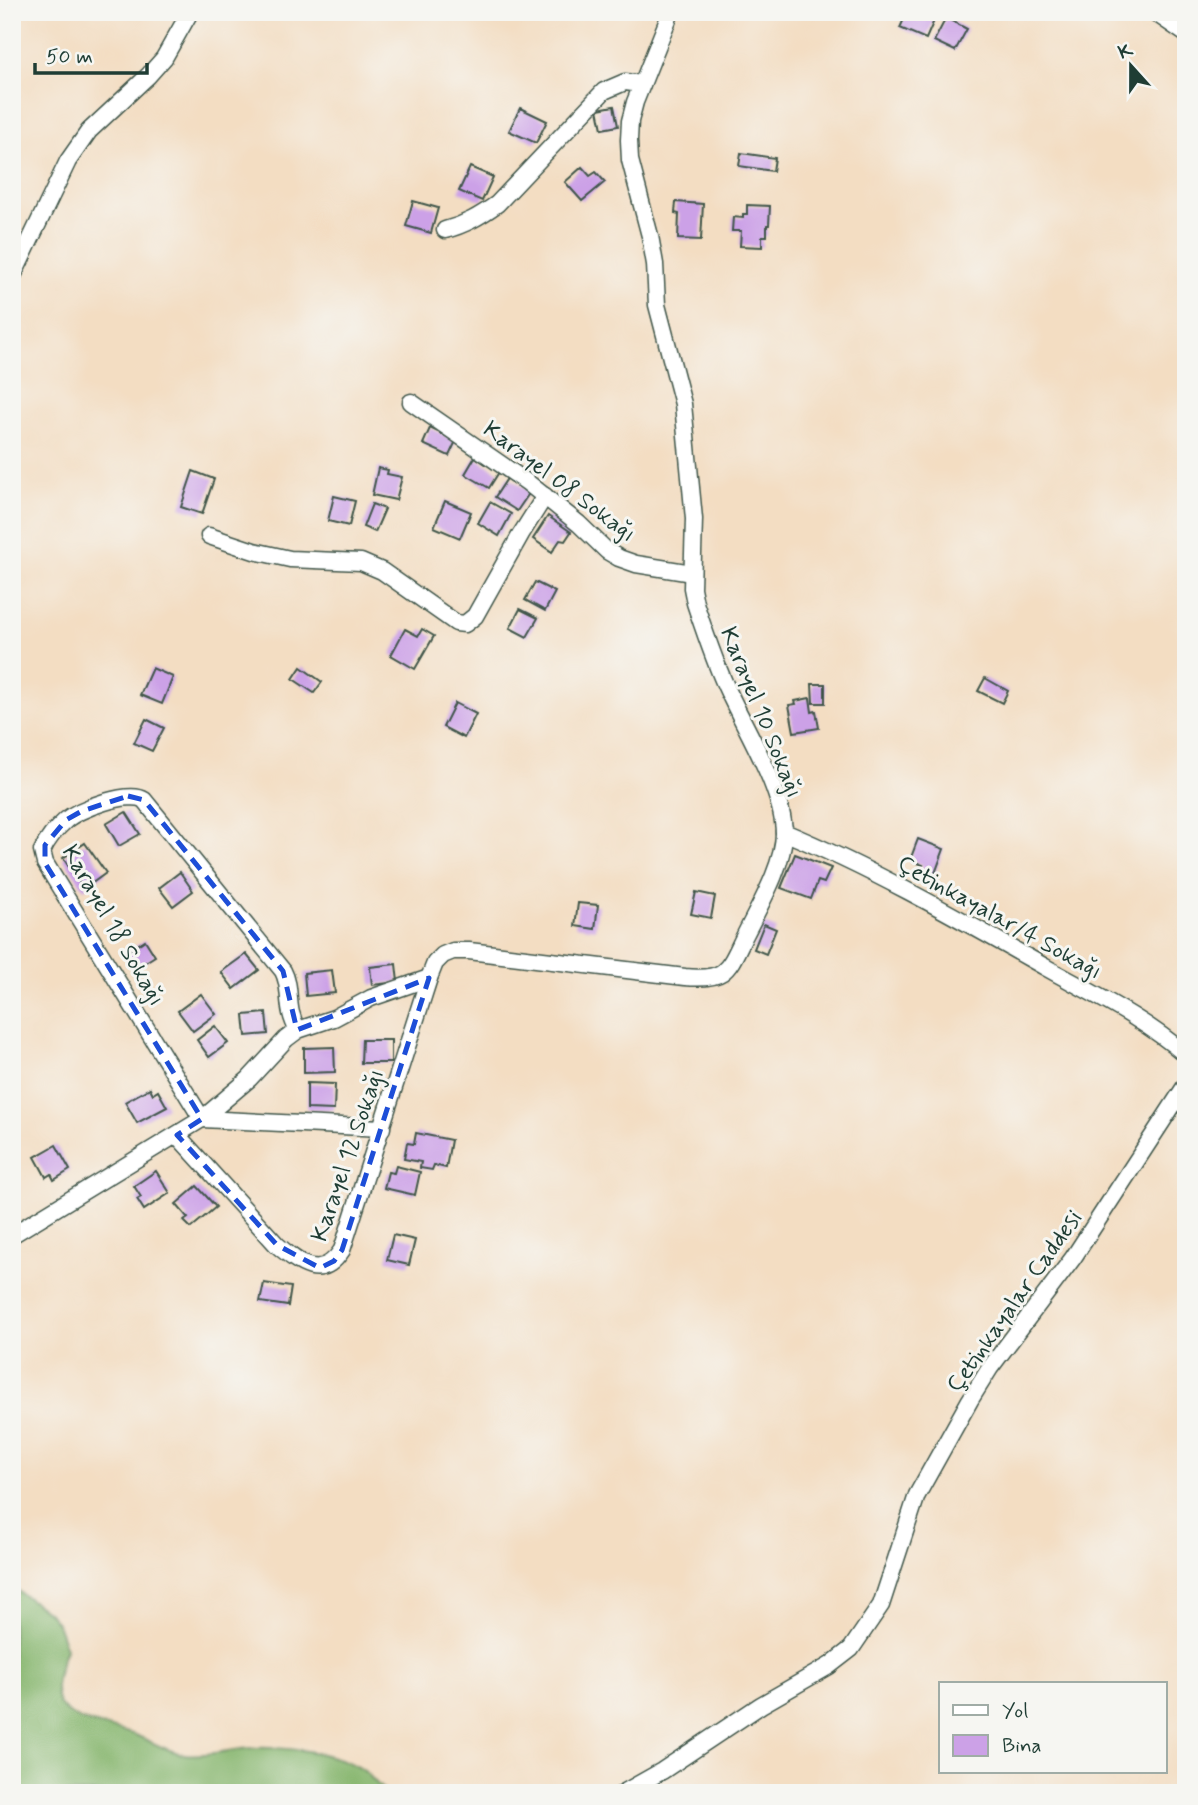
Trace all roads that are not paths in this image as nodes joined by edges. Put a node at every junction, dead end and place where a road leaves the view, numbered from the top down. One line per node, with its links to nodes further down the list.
1 (190, 12): 7 (street)
2 (671, 12): 5 (street, Karayel 10 Sokağı)
3 (1154, 12): 4 (street)
4 (1186, 34)
5 (642, 85): 6 (street); 11 (street, Karayel 10 Sokağı)
6 (445, 230)
7 (12, 278)
8 (411, 401): 9 (street, Karayel 08 Sokağı)
9 (545, 496): 10 (street); 11 (street, Karayel 08 Sokağı)
10 (209, 536)
11 (692, 573): 12 (street, Karayel 10 Sokağı)
12 (784, 832): 13 (street, Karayel 10 Sokağı); 15 (street, Çetinkayalar/4 Sokağı)
13 (429, 978): 14 (street); 18 (street, Karayel 12 Sokağı)
14 (298, 1030): 17 (street); 17 (street, Karayel 18 Sokağı)
15 (1186, 1055)
16 (1186, 1085): 21 (street, Çetinkayalar Caddesi)
17 (202, 1119): 18 (street); 19 (street)
18 (382, 1128): 19 (street, Karayel 12 Sokağı)
19 (177, 1135): 20 (street)
20 (12, 1235)
21 (623, 1793)

